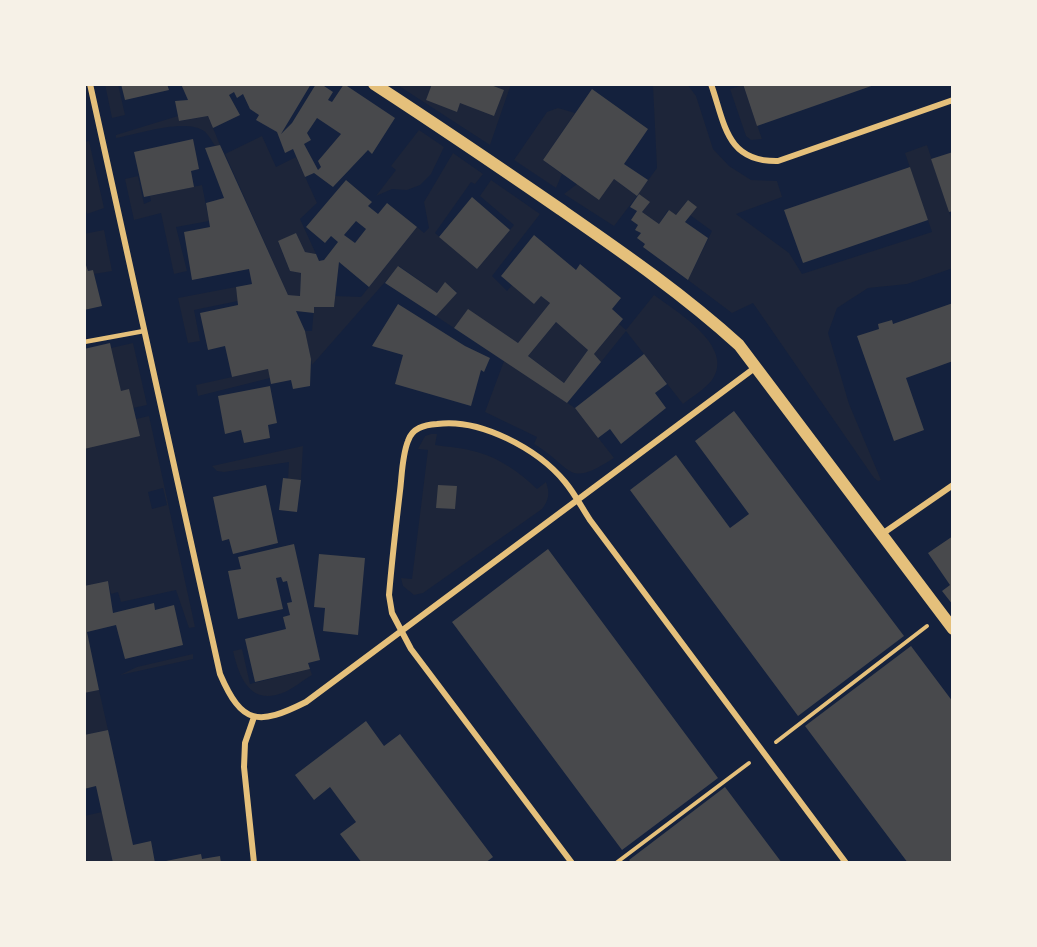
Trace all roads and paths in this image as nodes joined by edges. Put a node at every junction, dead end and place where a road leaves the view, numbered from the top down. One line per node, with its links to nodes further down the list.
1 (90, 84): 5 (street)
2 (374, 84): 7 (main road)
3 (711, 84): 4 (street)
4 (953, 100)
5 (144, 331): 6 (lane); 14 (street)
6 (84, 342)
7 (757, 366): 9 (street); 10 (main road)
8 (953, 485): 10 (street)
9 (577, 499): 12 (street); 12 (street); 20 (street)
10 (882, 534): 11 (main road)
11 (953, 629)
12 (401, 630): 14 (street); 18 (street)
13 (908, 641): 15 (path)
14 (254, 717): 17 (street)
15 (772, 744)
16 (755, 759): 19 (path)
17 (254, 863)
18 (572, 863)
19 (616, 863)
20 (846, 863)

